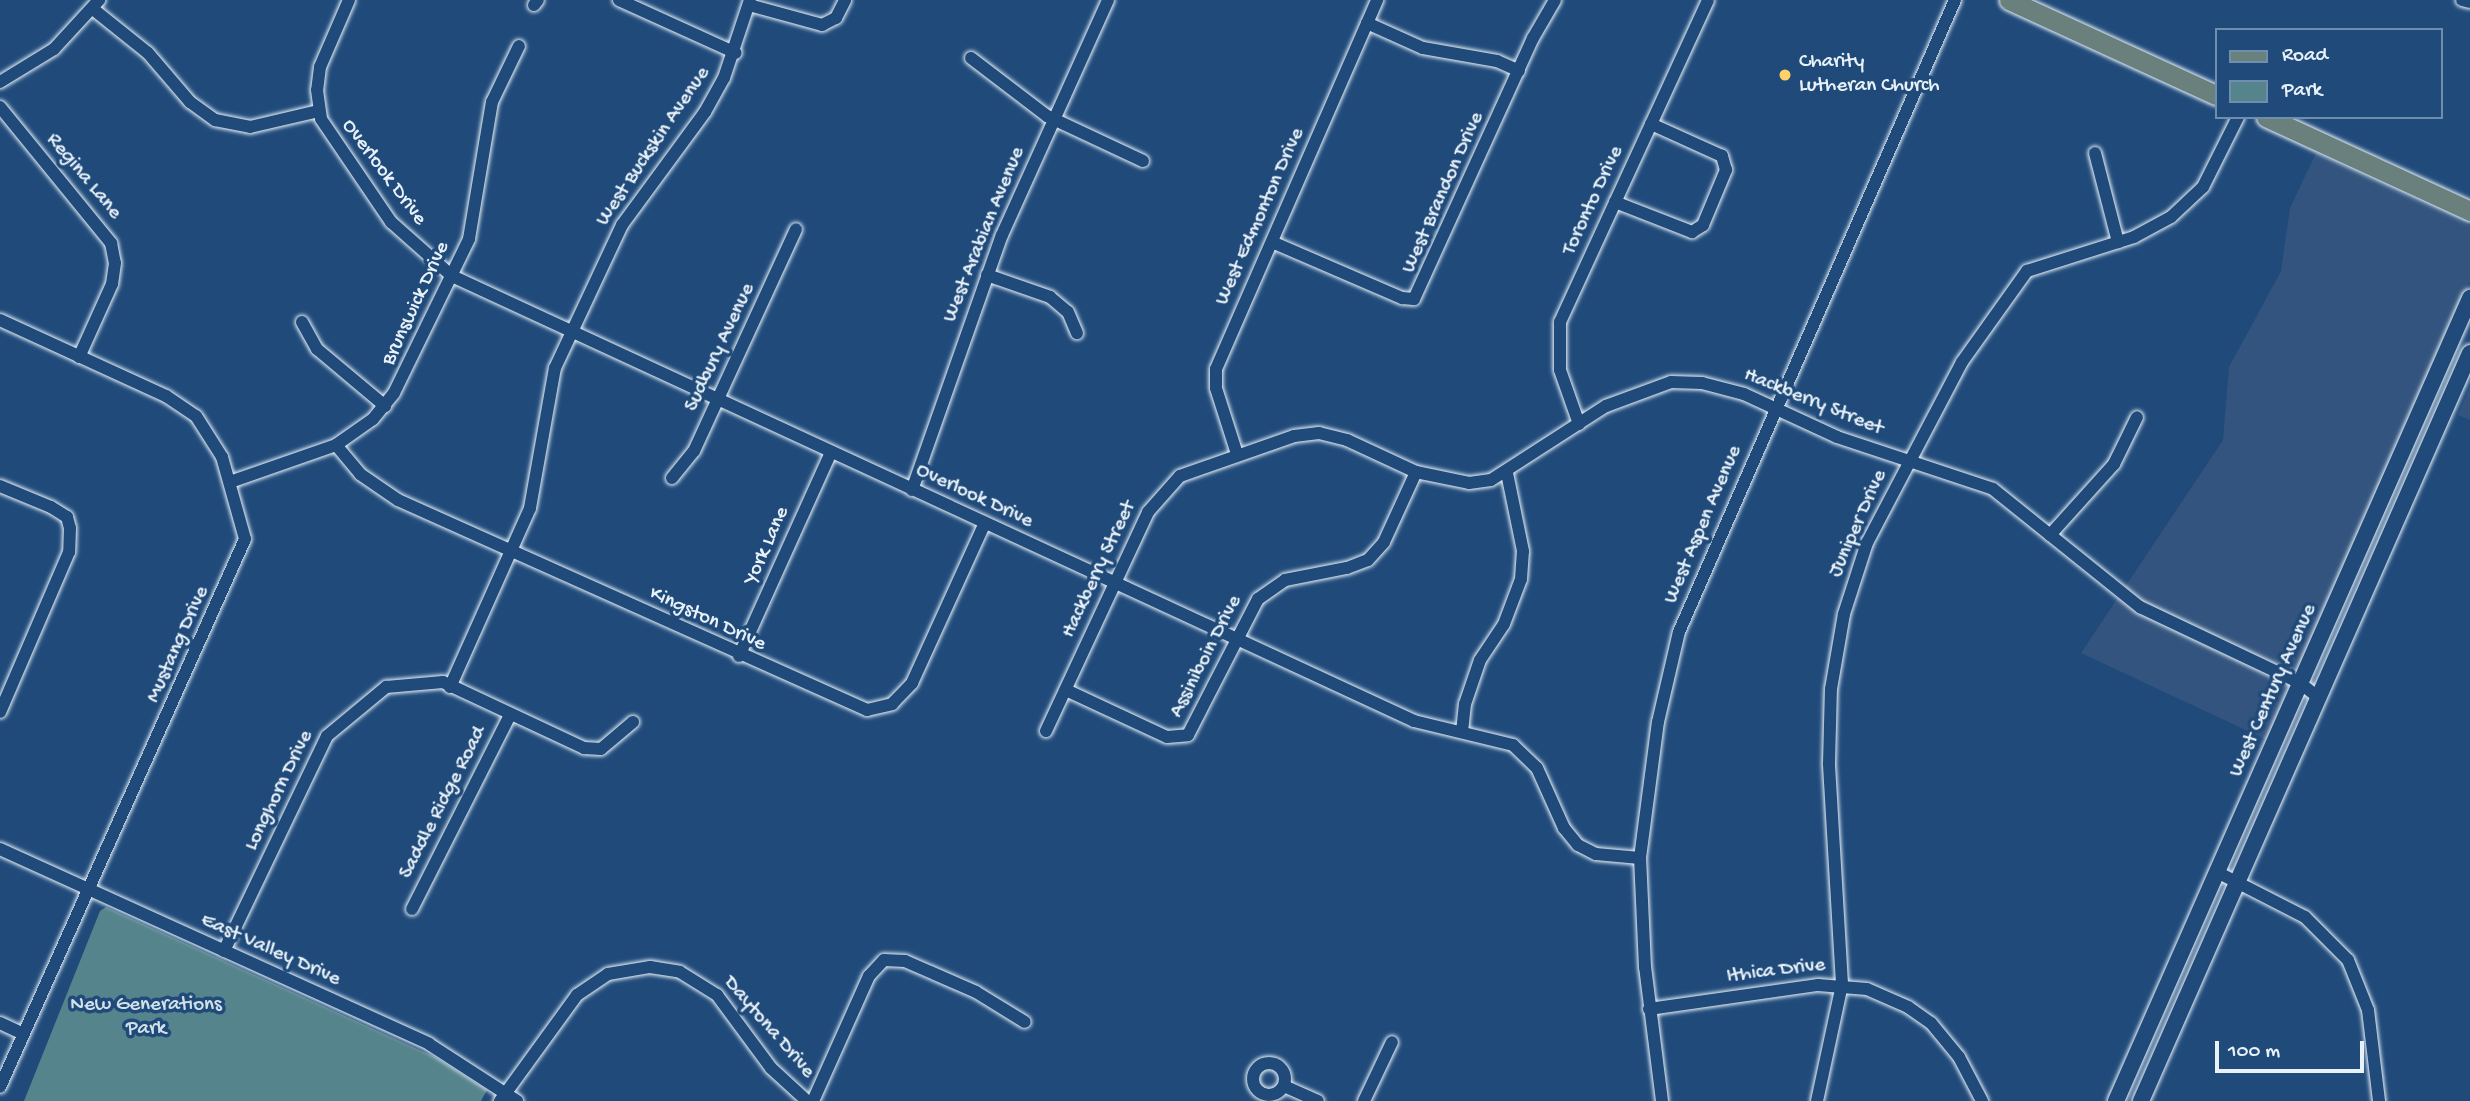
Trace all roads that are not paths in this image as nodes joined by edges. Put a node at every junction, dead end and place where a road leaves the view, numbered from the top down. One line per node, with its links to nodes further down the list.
1 (349, 0): 22 (street)
2 (619, 0): 16 (street)
3 (845, 0): 11 (street)
4 (1108, 0): 25 (street, West Arabian Avenue)
5 (1377, 0): 14 (street, West Edmonton Drive)
6 (1555, 0): 18 (street, West Brandon Drive)
7 (1708, 0): 26 (street, Toronto Drive)
8 (1955, 0): 45 (street, West Aspen Avenue)
9 (2009, 0): 20 (main road)
10 (2462, 0): 12 (street)
11 (749, 2): 16 (street, West Buckskin Avenue)
12 (2470, 2)
13 (96, 4): 19 (street); 22 (street)
14 (1367, 23): 18 (street); 32 (street, West Edmonton Drive)
15 (519, 46): 35 (street, Brunswick Drive)
16 (736, 53): 40 (street, West Buckskin Avenue)
17 (971, 58): 25 (street)
18 (1519, 71): 32 (street, West Brandon Drive)
19 (0, 82)
20 (2214, 94)
21 (0, 107): 42 (street, Regina Lane)
22 (319, 111): 35 (street, Overlook Drive)
23 (2237, 119): 33 (street, Juniper Drive)
24 (2270, 119): 30 (main road)
25 (1054, 120): 28 (street); 34 (street, West Arabian Avenue)
26 (1651, 124): 29 (street, Toronto Drive); 29 (street)
27 (2095, 153): 33 (street)
28 (1143, 161)
29 (1615, 202): 47 (street, Toronto Drive)
30 (2470, 211)
31 (796, 229): 43 (street, Sudbury Avenue)
32 (1272, 242): 50 (street, West Edmonton Drive)
33 (2118, 242): 51 (street, Juniper Drive)
34 (987, 275): 39 (street); 57 (street, West Arabian Avenue)
35 (452, 276): 40 (street, Overlook Drive); 44 (street, Brunswick Drive)
36 (2470, 298): 64 (main road, West Century Avenue)
37 (0, 320): 42 (street, Mustang Drive)
38 (302, 322): 44 (street)
39 (1077, 333)
40 (570, 334): 43 (street, Overlook Drive); 60 (street, West Buckskin Avenue)
41 (2470, 353): 67 (main road, West Century Avenue)
42 (79, 357): 55 (street, Mustang Drive)
43 (718, 401): 49 (street, Overlook Drive); 54 (street, Sudbury Avenue)
44 (385, 406): 48 (street, Brunswick Drive)
45 (1775, 407): 47 (street, Hackberry Street); 51 (street, Hackberry Street); 74 (street, West Aspen Avenue)
46 (2137, 417): 59 (street)
47 (1579, 424): 53 (street, Hackberry Street)
48 (336, 445): 55 (street, Brunswick Drive); 60 (street, Kingston Drive)
49 (831, 452): 57 (street, Overlook Drive); 63 (street, York Lane)
50 (1237, 454): 52 (street, Hackberry Street); 61 (street, Hackberry Street)
51 (1908, 461): 59 (street, Hackberry Street); 80 (street, Juniper Drive)
52 (1416, 472): 53 (street, Hackberry Street); 62 (street, Assiniboin Drive)
53 (1507, 472): 72 (street)
54 (672, 478)
55 (230, 482): 77 (street, Mustang Drive)
56 (0, 486): 68 (street)
57 (912, 490): 58 (street, Overlook Drive)
58 (985, 523): 61 (street, Overlook Drive); 63 (street, Kingston Drive)
59 (2050, 535): 64 (street, Hackberry Street)
60 (512, 551): 63 (street, Kingston Drive); 65 (street, West Buckskin Avenue)
61 (1115, 582): 62 (street, Overlook Drive); 66 (street, Hackberry Street)
62 (1234, 639): 66 (street, Assiniboin Drive); 72 (street, Overlook Drive)
63 (739, 656)
64 (2300, 683): 67 (street, Hackberry Street); 75 (main road, West Century Avenue)
65 (450, 687): 69 (street, Longhorn Drive); 79 (street, Longhorn Drive)
66 (1066, 690): 71 (street, Hackberry Street)
67 (2318, 697): 76 (main road, West Century Avenue)
68 (0, 712)
69 (510, 715): 70 (street, Longhorn Drive); 78 (street, Saddle Ridge Road)
70 (633, 722)
71 (1046, 731)
72 (1462, 732): 74 (street, Overlook Drive)
73 (0, 849): 77 (street, East Valley Drive)
74 (1640, 858): 81 (street, West Aspen Avenue)
75 (2217, 872): 76 (street); 97 (main road, West Century Avenue)
76 (2236, 884): 98 (main road, West Century Avenue); 99 (street)
77 (90, 890): 79 (street, East Valley Drive); 84 (street, Mustang Drive)
78 (412, 909)
79 (225, 951): 88 (street, East Valley Drive)
80 (1842, 984): 81 (street, Ithica Drive); 95 (street, Juniper Drive); 96 (street, Ithica Drive)
81 (1649, 1009): 94 (street, West Aspen Avenue)
82 (1026, 1022): 91 (street)
83 (0, 1023): 84 (street)
84 (24, 1034): 87 (street, Mustang Drive)
85 (1392, 1042): 93 (street)
86 (1284, 1086): 92 (street)
87 (0, 1087)
88 (503, 1097): 89 (street, East Valley Drive); 90 (street, Daytona Drive)
89 (517, 1101)
90 (807, 1101)
91 (813, 1101)
92 (1318, 1101)
93 (1364, 1101)
94 (1662, 1101)
95 (1817, 1101)
96 (1982, 1101)
97 (2116, 1101)
98 (2141, 1101)
99 (2379, 1101)

